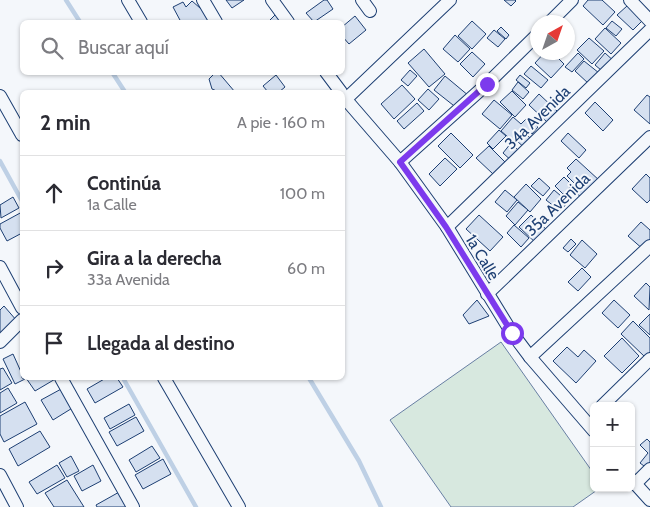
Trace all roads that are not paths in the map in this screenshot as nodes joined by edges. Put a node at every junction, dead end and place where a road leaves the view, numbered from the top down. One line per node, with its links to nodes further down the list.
1 (128, 0): 10 (street)
2 (203, 0): 11 (street)
3 (272, 0): 12 (street)
4 (362, 0): 8 (street)
5 (450, 0): 18 (street)
6 (572, 0): 9 (street)
7 (630, 0): 13 (street)
8 (370, 11)
9 (557, 15)
10 (140, 20)
11 (215, 20)
12 (287, 20)
13 (650, 21)
14 (650, 30): 24 (street, 34a Avenida)
15 (530, 42): 23 (street)
16 (328, 75): 17 (street, 1a Calle)
17 (339, 90)
18 (345, 93)
19 (0, 96): 21 (street)
20 (345, 97): 23 (street, 1a Calle)
21 (20, 131)
22 (650, 137): 27 (street, 35a Avenida)
23 (400, 162): 24 (street, 1a Calle)
24 (446, 227): 27 (street, 1a Calle)
25 (650, 246): 31 (street)
26 (0, 267): 28 (street)
27 (487, 294): 31 (street, 1a Calle)
28 (20, 304)
29 (20, 322): 30 (street)
30 (0, 342)
31 (530, 357): 36 (street, 1a Calle)
32 (650, 359): 35 (street)
33 (62, 380): 43 (street)
34 (165, 380): 44 (street)
35 (606, 402)
36 (590, 421)
37 (650, 469): 39 (street)
38 (0, 475): 42 (street)
39 (635, 480)
40 (635, 484): 41 (street)
41 (650, 500)
42 (17, 507)
43 (133, 507)
44 (239, 507)

